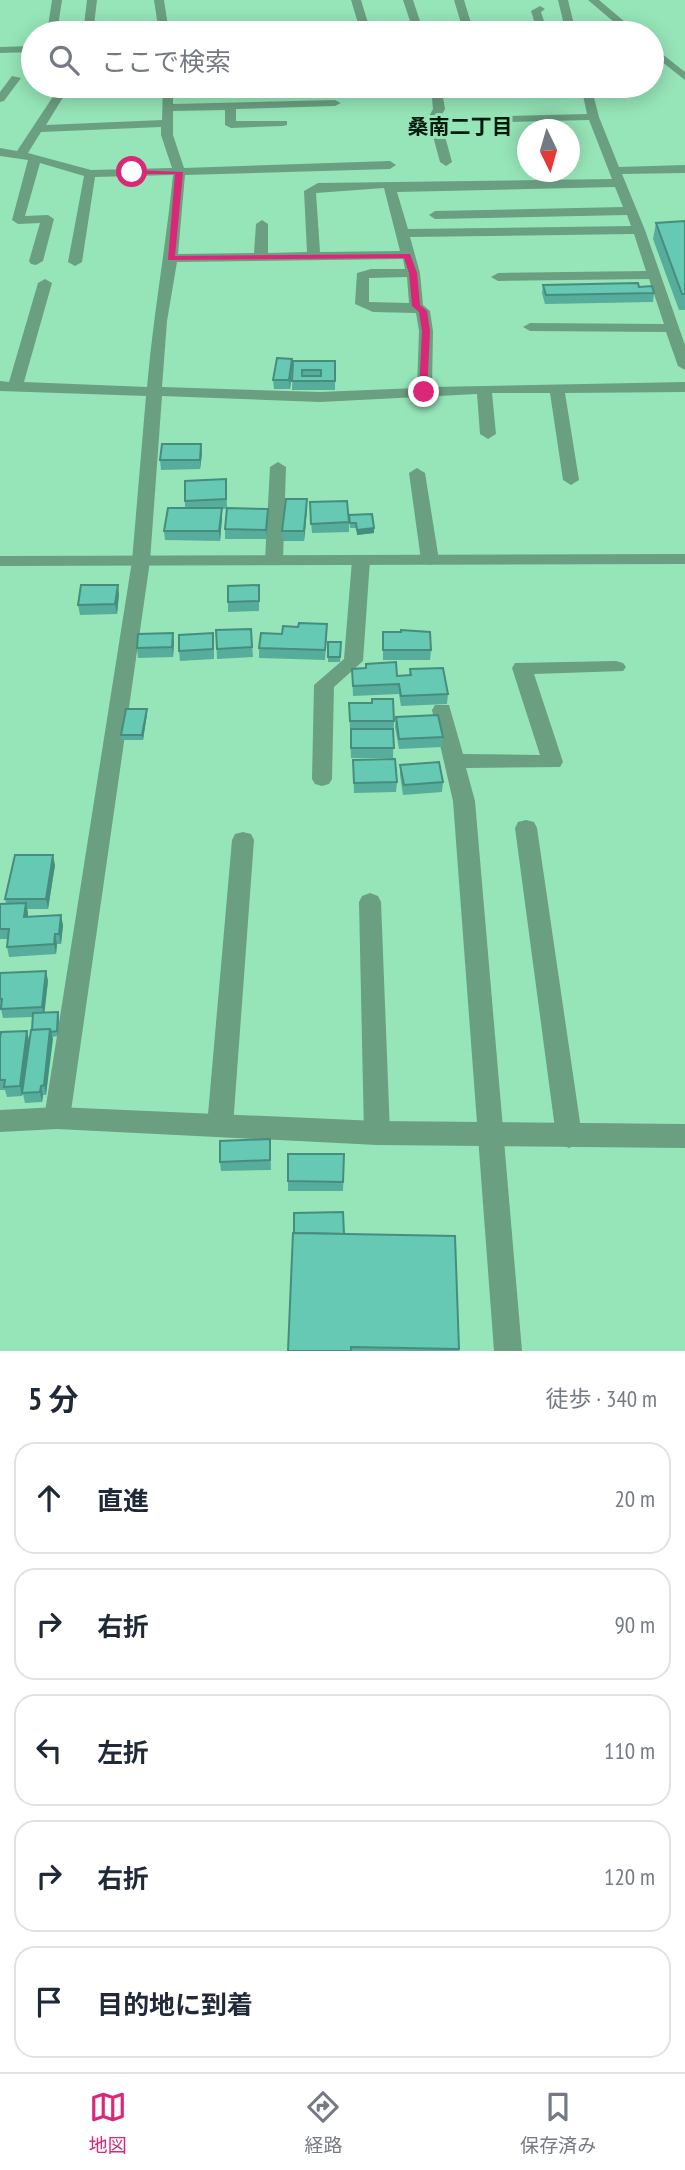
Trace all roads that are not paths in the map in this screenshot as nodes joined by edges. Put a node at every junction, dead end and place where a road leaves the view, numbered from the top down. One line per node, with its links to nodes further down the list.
1 (57, 0): 10 (street)
2 (92, 0): 11 (street)
3 (159, 0): 12 (street)
4 (356, 0): 13 (street)
5 (408, 0): 14 (street)
6 (459, 0): 15 (street)
7 (563, 0): 17 (street)
8 (593, 0): 18 (street)
9 (540, 9): 16 (street)
10 (54, 21)
11 (89, 21)
12 (162, 21)
13 (362, 21)
14 (415, 21)
15 (465, 21)
16 (539, 21)
17 (568, 21)
18 (618, 21)
19 (21, 49): 20 (street)
20 (0, 50)
21 (664, 59): 22 (street)
22 (685, 77)
23 (16, 78): 28 (street)
24 (57, 98): 36 (street)
25 (168, 98): 31 (street)
26 (438, 98): 40 (street)
27 (589, 98): 32 (street)
28 (0, 99)
29 (335, 103): 30 (street)
30 (230, 106): 31 (street); 35 (street)
31 (168, 107): 34 (street)
32 (593, 117): 33 (street); 46 (street)
33 (506, 119)
34 (168, 123): 36 (street); 44 (street)
35 (283, 123)
36 (38, 129): 38 (street)
37 (3, 153): 38 (street); 42 (street)
38 (21, 155): 39 (street)
39 (35, 158): 45 (street); 59 (street)
40 (446, 162)
41 (390, 165): 44 (street)
42 (0, 169)
43 (685, 169): 46 (street)
44 (179, 172): 45 (street); 58 (street)
45 (90, 174): 60 (street)
46 (616, 177): 47 (street); 50 (street)
47 (580, 178)
48 (517, 179): 49 (street)
49 (390, 188): 54 (street); 55 (street)
50 (631, 211): 51 (street); 53 (street)
51 (435, 215)
52 (262, 224): 57 (street)
53 (639, 230): 54 (street); 62 (street)
54 (402, 233): 56 (street)
55 (314, 255): 56 (street); 57 (street)
56 (408, 255): 61 (street)
57 (261, 256): 58 (street)
58 (171, 258): 74 (street)
59 (36, 261)
60 (75, 262)
61 (413, 273): 65 (street); 65 (street)
62 (654, 275): 63 (street); 67 (street)
63 (498, 276)
64 (45, 283): 69 (street)
65 (416, 306): 73 (street)
66 (530, 327): 67 (street)
67 (671, 328): 68 (street)
68 (685, 366)
69 (7, 386): 74 (street)
70 (685, 387): 72 (street)
71 (484, 389): 72 (street); 73 (street); 75 (street)
72 (558, 389): 78 (street)
73 (424, 392): 74 (street)
74 (154, 393): 84 (street)
75 (488, 434)
76 (278, 467): 80 (street)
77 (417, 473): 82 (street)
78 (571, 480)
79 (685, 559): 82 (street)
80 (274, 560): 81 (street); 84 (street)
81 (361, 560): 82 (street); 88 (street)
82 (430, 560)
83 (0, 561): 84 (street)
84 (141, 561): 92 (street)
85 (616, 667): 87 (street)
86 (442, 710): 87 (street)
87 (455, 761): 96 (street)
88 (322, 779)
89 (526, 828): 97 (street)
90 (243, 841): 94 (street)
91 (370, 902): 95 (street)
92 (57, 1118): 93 (street); 94 (street)
93 (0, 1121)
94 (219, 1126): 95 (street)
95 (377, 1133): 96 (street)
96 (489, 1136): 97 (street); 99 (street)
97 (569, 1136): 98 (street)
98 (685, 1136)
99 (509, 1351)

